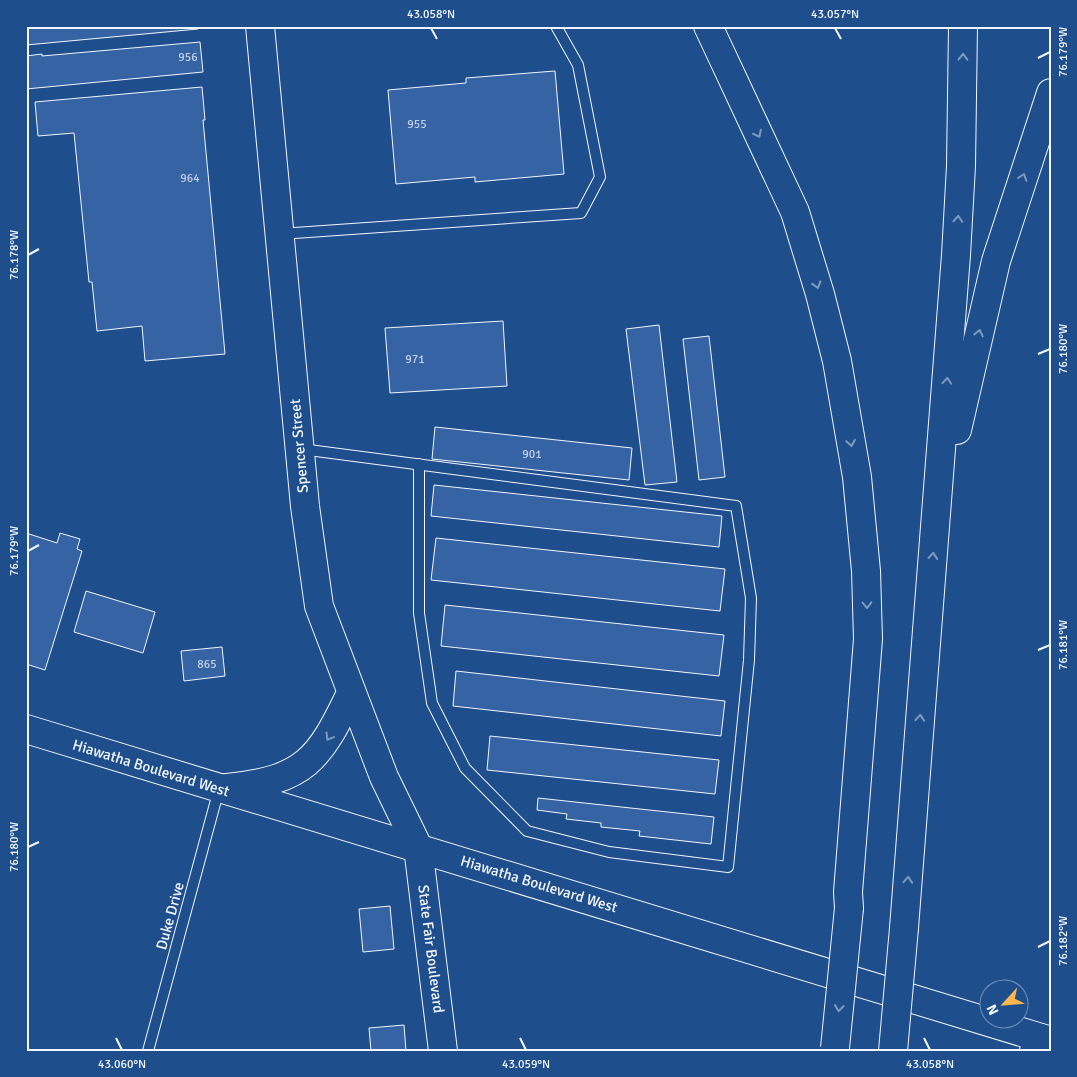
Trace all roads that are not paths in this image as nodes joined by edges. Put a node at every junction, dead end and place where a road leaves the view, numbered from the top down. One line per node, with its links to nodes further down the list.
1 (260, 26): 8 (main road, Spencer Street)
2 (556, 26): 8 (lane)
3 (695, 26): 7 (main road)
4 (708, 26): 7 (main road)
5 (963, 26): 11 (main road, one-way to 5)
6 (1051, 93): 11 (main road, one-way to 6)
7 (745, 108): 17 (main road, one-way to 17, bridge)
8 (280, 234): 9 (main road, Spencer Street)
9 (300, 448): 10 (lane); 12 (main road, Spencer Street)
10 (419, 464): 10 (lane)
11 (937, 517): 20 (main road, one-way to 11, bridge)
12 (351, 693): 14 (main road, one-way to 14); 15 (main road, Spencer Street)
13 (26, 730): 14 (main road, Hiawatha Boulevard West)
14 (219, 789): 15 (main road, Hiawatha Boulevard West); 18 (lane, Duke Drive)
15 (418, 847): 16 (main road, Hiawatha Boulevard West); 19 (main road, State Fair Boulevard)
16 (1042, 1043)
17 (835, 1050)
18 (148, 1051)
19 (443, 1051)
20 (893, 1051)

